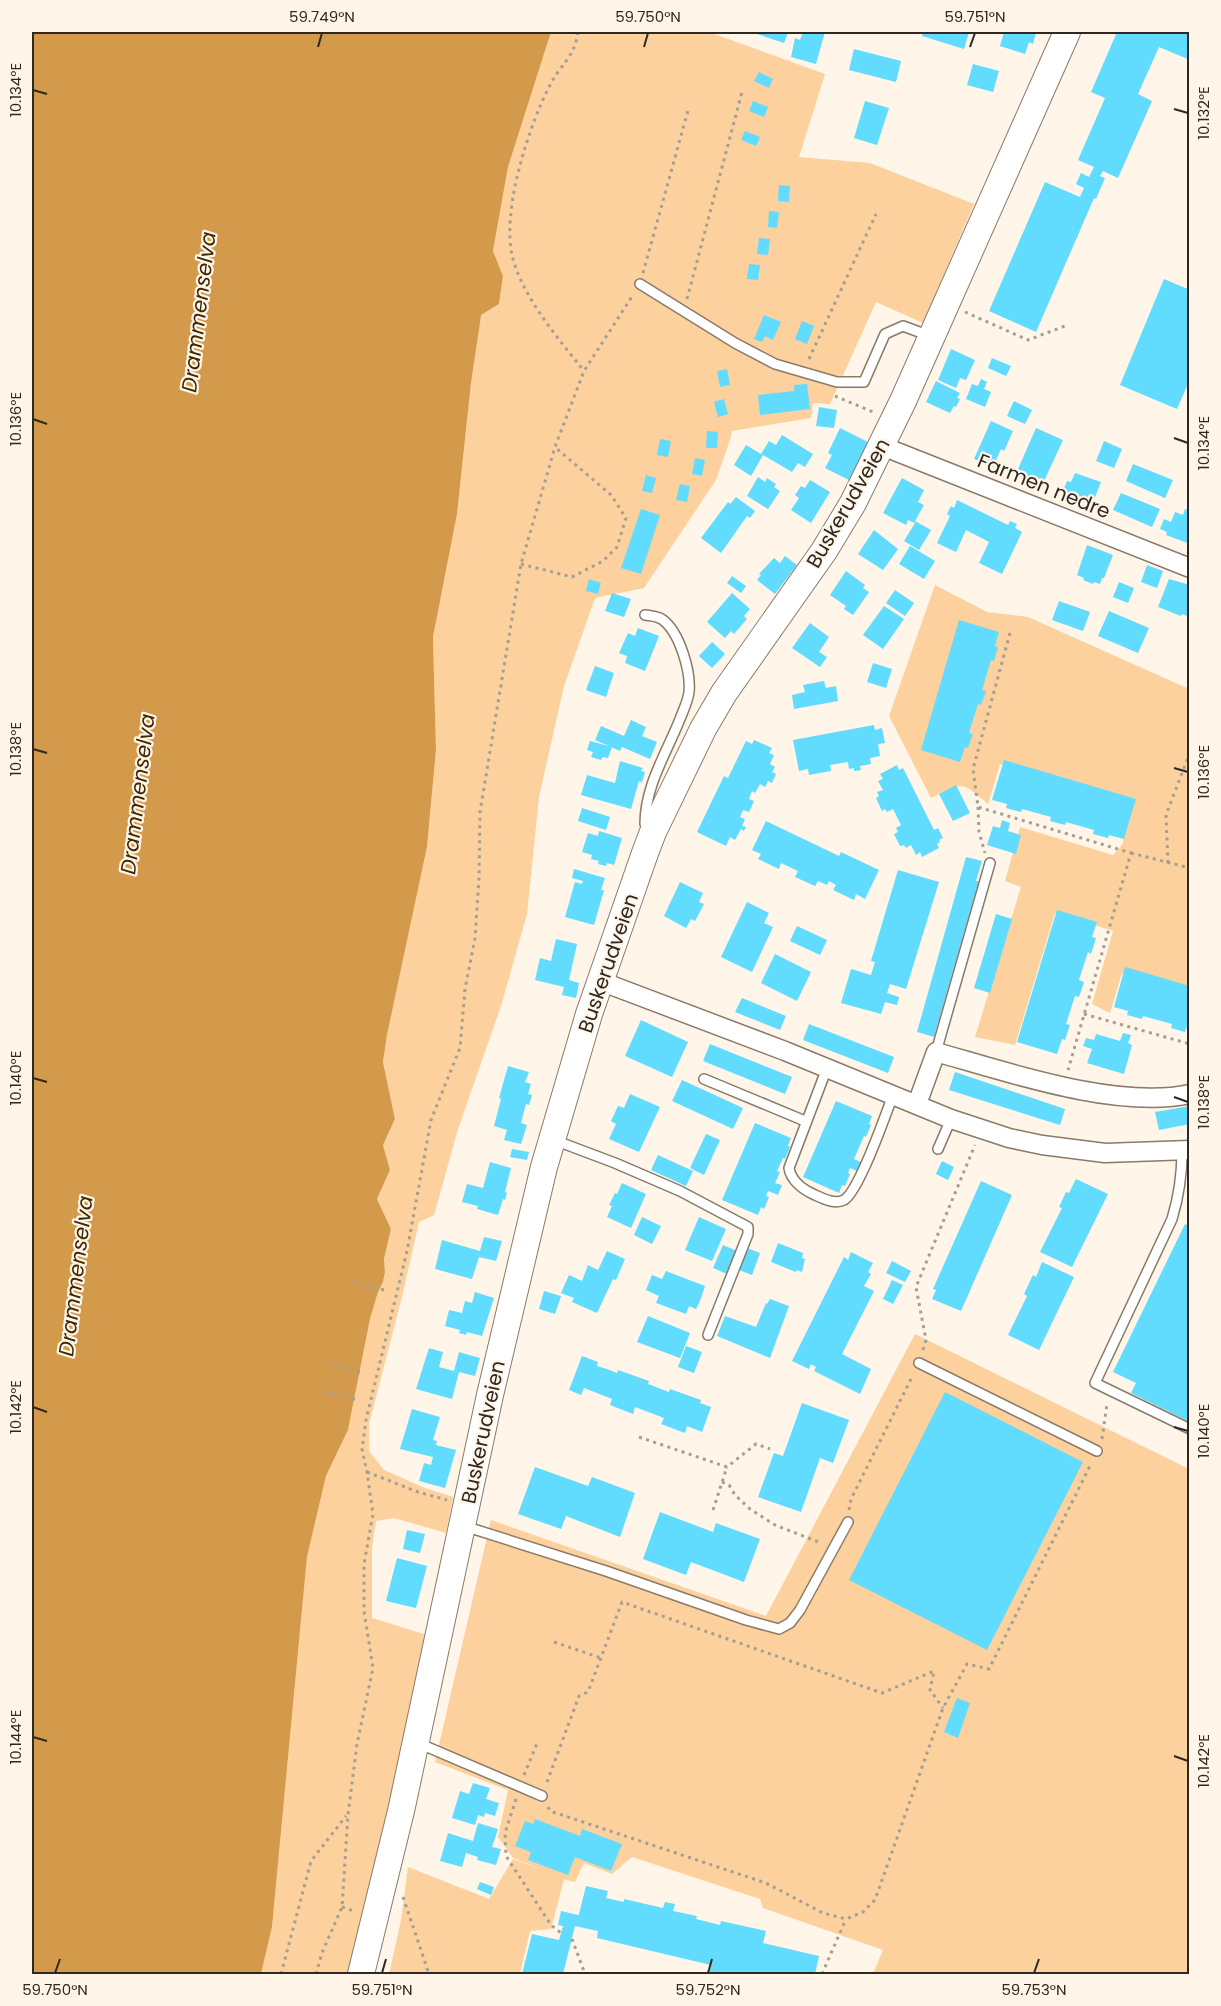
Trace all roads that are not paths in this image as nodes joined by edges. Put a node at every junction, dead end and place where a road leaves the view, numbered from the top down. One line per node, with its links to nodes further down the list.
1 (1067, 32): 3 (main road, Buskerudveien)
2 (640, 284): 3 (lane)
3 (932, 337): 4 (main road, Buskerudveien)
4 (882, 446): 5 (street, Farmen nedre); 7 (main road, Buskerudveien)
5 (1190, 568)
6 (645, 615): 7 (lane)
7 (653, 832): 9 (main road, Buskerudveien)
8 (990, 863): 10 (lane)
9 (600, 981): 11 (street); 18 (main road, Buskerudveien)
10 (936, 1052): 13 (street); 15 (street)
11 (827, 1068): 14 (street); 17 (lane)
12 (704, 1078): 17 (lane)
13 (1190, 1094)
14 (893, 1095): 15 (street); 17 (lane)
15 (918, 1104): 16 (street)
16 (951, 1119): 19 (lane); 20 (street)
17 (805, 1121)
18 (552, 1139): 23 (lane); 27 (main road, Buskerudveien)
19 (938, 1149)
20 (1186, 1151): 21 (lane)
21 (1179, 1196): 22 (lane); 25 (lane)
22 (1190, 1200)
23 (708, 1335)
24 (919, 1363): 26 (lane)
25 (1190, 1430)
26 (1097, 1451)
27 (464, 1515): 28 (lane); 29 (main road, Buskerudveien)
28 (848, 1522)
29 (415, 1742): 30 (lane); 31 (main road, Buskerudveien)
30 (542, 1796)
31 (361, 1974)

